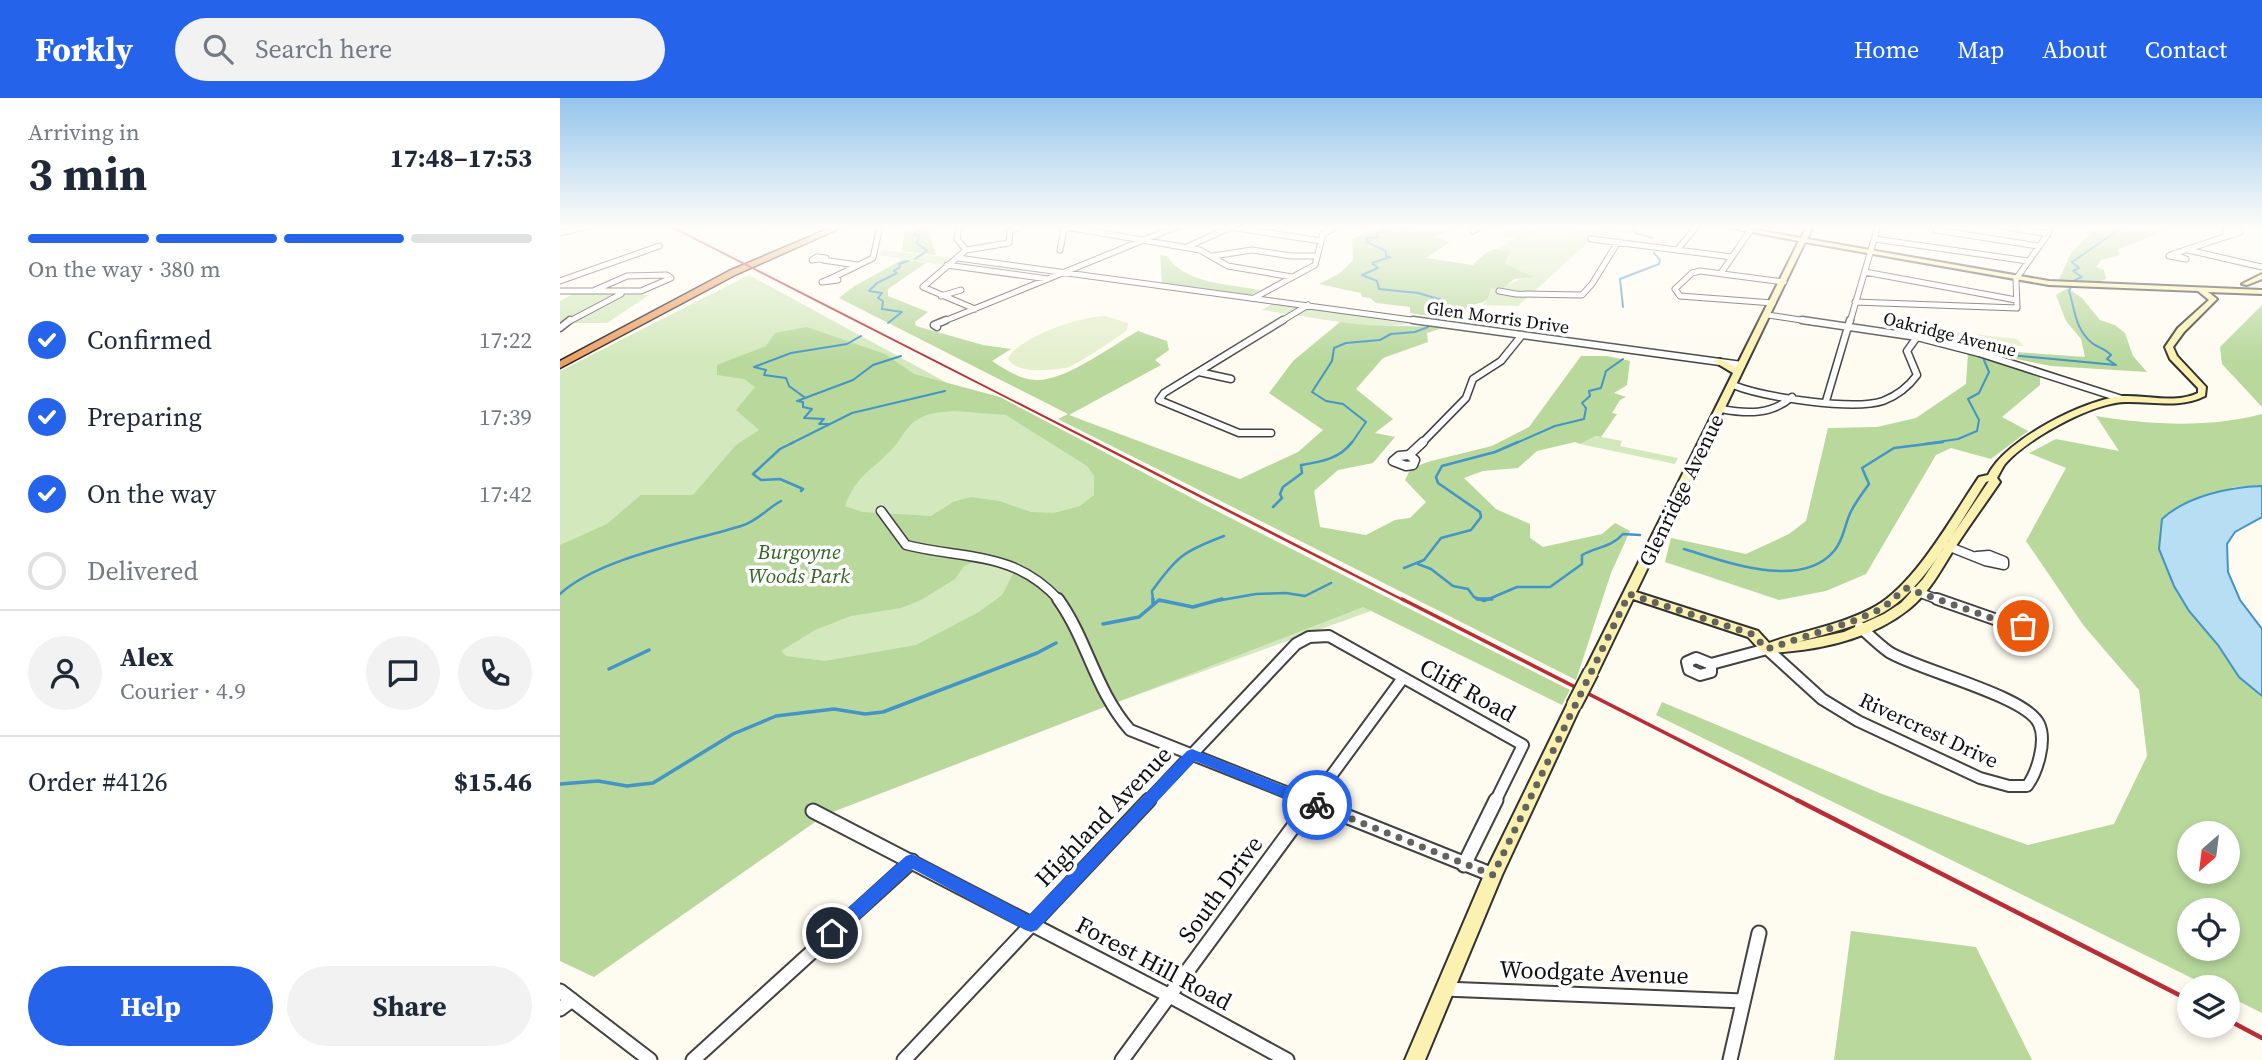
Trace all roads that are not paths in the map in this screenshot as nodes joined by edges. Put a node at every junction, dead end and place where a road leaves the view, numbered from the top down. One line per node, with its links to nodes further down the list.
1 (589, 271): 23 (street)
2 (721, 271): 46 (highway)
3 (737, 271): 48 (highway)
4 (847, 271): 20 (street)
5 (941, 271): 33 (street)
6 (990, 271): 21 (street)
7 (1057, 271): 15 (street, Glen Morris Drive)
8 (1260, 271): 19 (street)
9 (1304, 271): 19 (street)
10 (1598, 271): 29 (street)
11 (1723, 271): 17 (street)
12 (1789, 271): 24 (main road, Glenridge Avenue)
13 (1970, 271): 22 (main road)
14 (2021, 271): 22 (street)
15 (1066, 272): 21 (street); 34 (street, Glen Morris Drive)
16 (1865, 272): 35 (street); 36 (street)
17 (1721, 274): 24 (street); 37 (street)
18 (2262, 276): 25 (main road)
19 (1293, 277): 34 (street)
20 (832, 278)
21 (1050, 279): 39 (street)
22 (2016, 279): 27 (main road); 35 (street)
23 (560, 281)
24 (1784, 282): 37 (main road, Glenridge Avenue)
25 (2245, 287): 27 (main road); 30 (main road)
26 (961, 289): 33 (street)
27 (2199, 289): 54 (main road)
28 (560, 291): 31 (street)
29 (1499, 291)
30 (2262, 291)
31 (591, 292): 32 (street); 32 (street)
32 (625, 292): 43 (street)
33 (941, 296): 39 (street)
34 (1254, 298): 38 (street, Glen Morris Drive)
35 (2016, 300): 36 (street)
36 (1855, 302): 42 (street)
37 (1773, 303): 40 (main road, Glenridge Avenue)
38 (1308, 305): 44 (street, Glen Morris Drive); 50 (street)
39 (975, 309): 41 (street)
40 (1768, 315): 42 (street, Oakridge Avenue); 49 (main road, Glenridge Avenue)
41 (937, 327)
42 (1848, 327): 45 (street, Oakridge Avenue); 55 (street)
43 (560, 328)
44 (1522, 335): 47 (street, Glen Morris Drive); 58 (street)
45 (1917, 337): 54 (street, Oakridge Avenue); 55 (street)
46 (560, 355)
47 (1717, 361): 49 (main road)
48 (560, 365)
49 (1740, 369): 52 (main road, Glenridge Avenue)
50 (1199, 372): 51 (street); 57 (street)
51 (1231, 379)
52 (1733, 385): 53 (street); 56 (main road, Glenridge Avenue)
53 (1791, 397): 55 (street); 56 (street)
54 (2122, 399): 60 (main road)
55 (1826, 401)
56 (1721, 409): 63 (main road, Glenridge Avenue)
57 (1271, 433)
58 (1409, 455)
59 (881, 511): 70 (street)
60 (1944, 545): 61 (street); 62 (main road)
61 (1977, 556)
62 (1913, 590): 64 (street); 65 (main road)
63 (1629, 594): 67 (main road); 75 (main road, Glenridge Avenue, bridge)
64 (2000, 621)
65 (1858, 626): 67 (main road); 67 (street, Rivercrest Drive)
66 (1309, 637): 69 (street, Cliff Road); 70 (street, Highland Avenue)
67 (1767, 649): 68 (street)
68 (1711, 664)
69 (1404, 678): 71 (street, South Drive); 74 (street, Cliff Road)
70 (1192, 754): 71 (street); 76 (street, Highland Avenue)
71 (1311, 803): 74 (street); 79 (street, South Drive)
72 (813, 811): 73 (street, Forest Hill Road)
73 (912, 861): 76 (street, Forest Hill Road); 83 (street)
74 (1464, 864): 75 (street)
75 (1493, 875): 78 (main road, Glenridge Avenue)
76 (1031, 924): 79 (street, Forest Hill Road); 84 (street, Highland Avenue)
77 (1759, 933): 81 (street)
78 (1443, 989): 81 (street, Woodgate Avenue); 87 (main road, Glenridge Avenue)
79 (1170, 996): 85 (street, South Drive); 86 (street, Forest Hill Road)
80 (564, 1000): 82 (street)
81 (1743, 1001): 88 (street)
82 (650, 1060)
83 (693, 1060)
84 (904, 1060)
85 (1122, 1060)
86 (1287, 1060)
87 (1415, 1060)
88 (1730, 1060)

